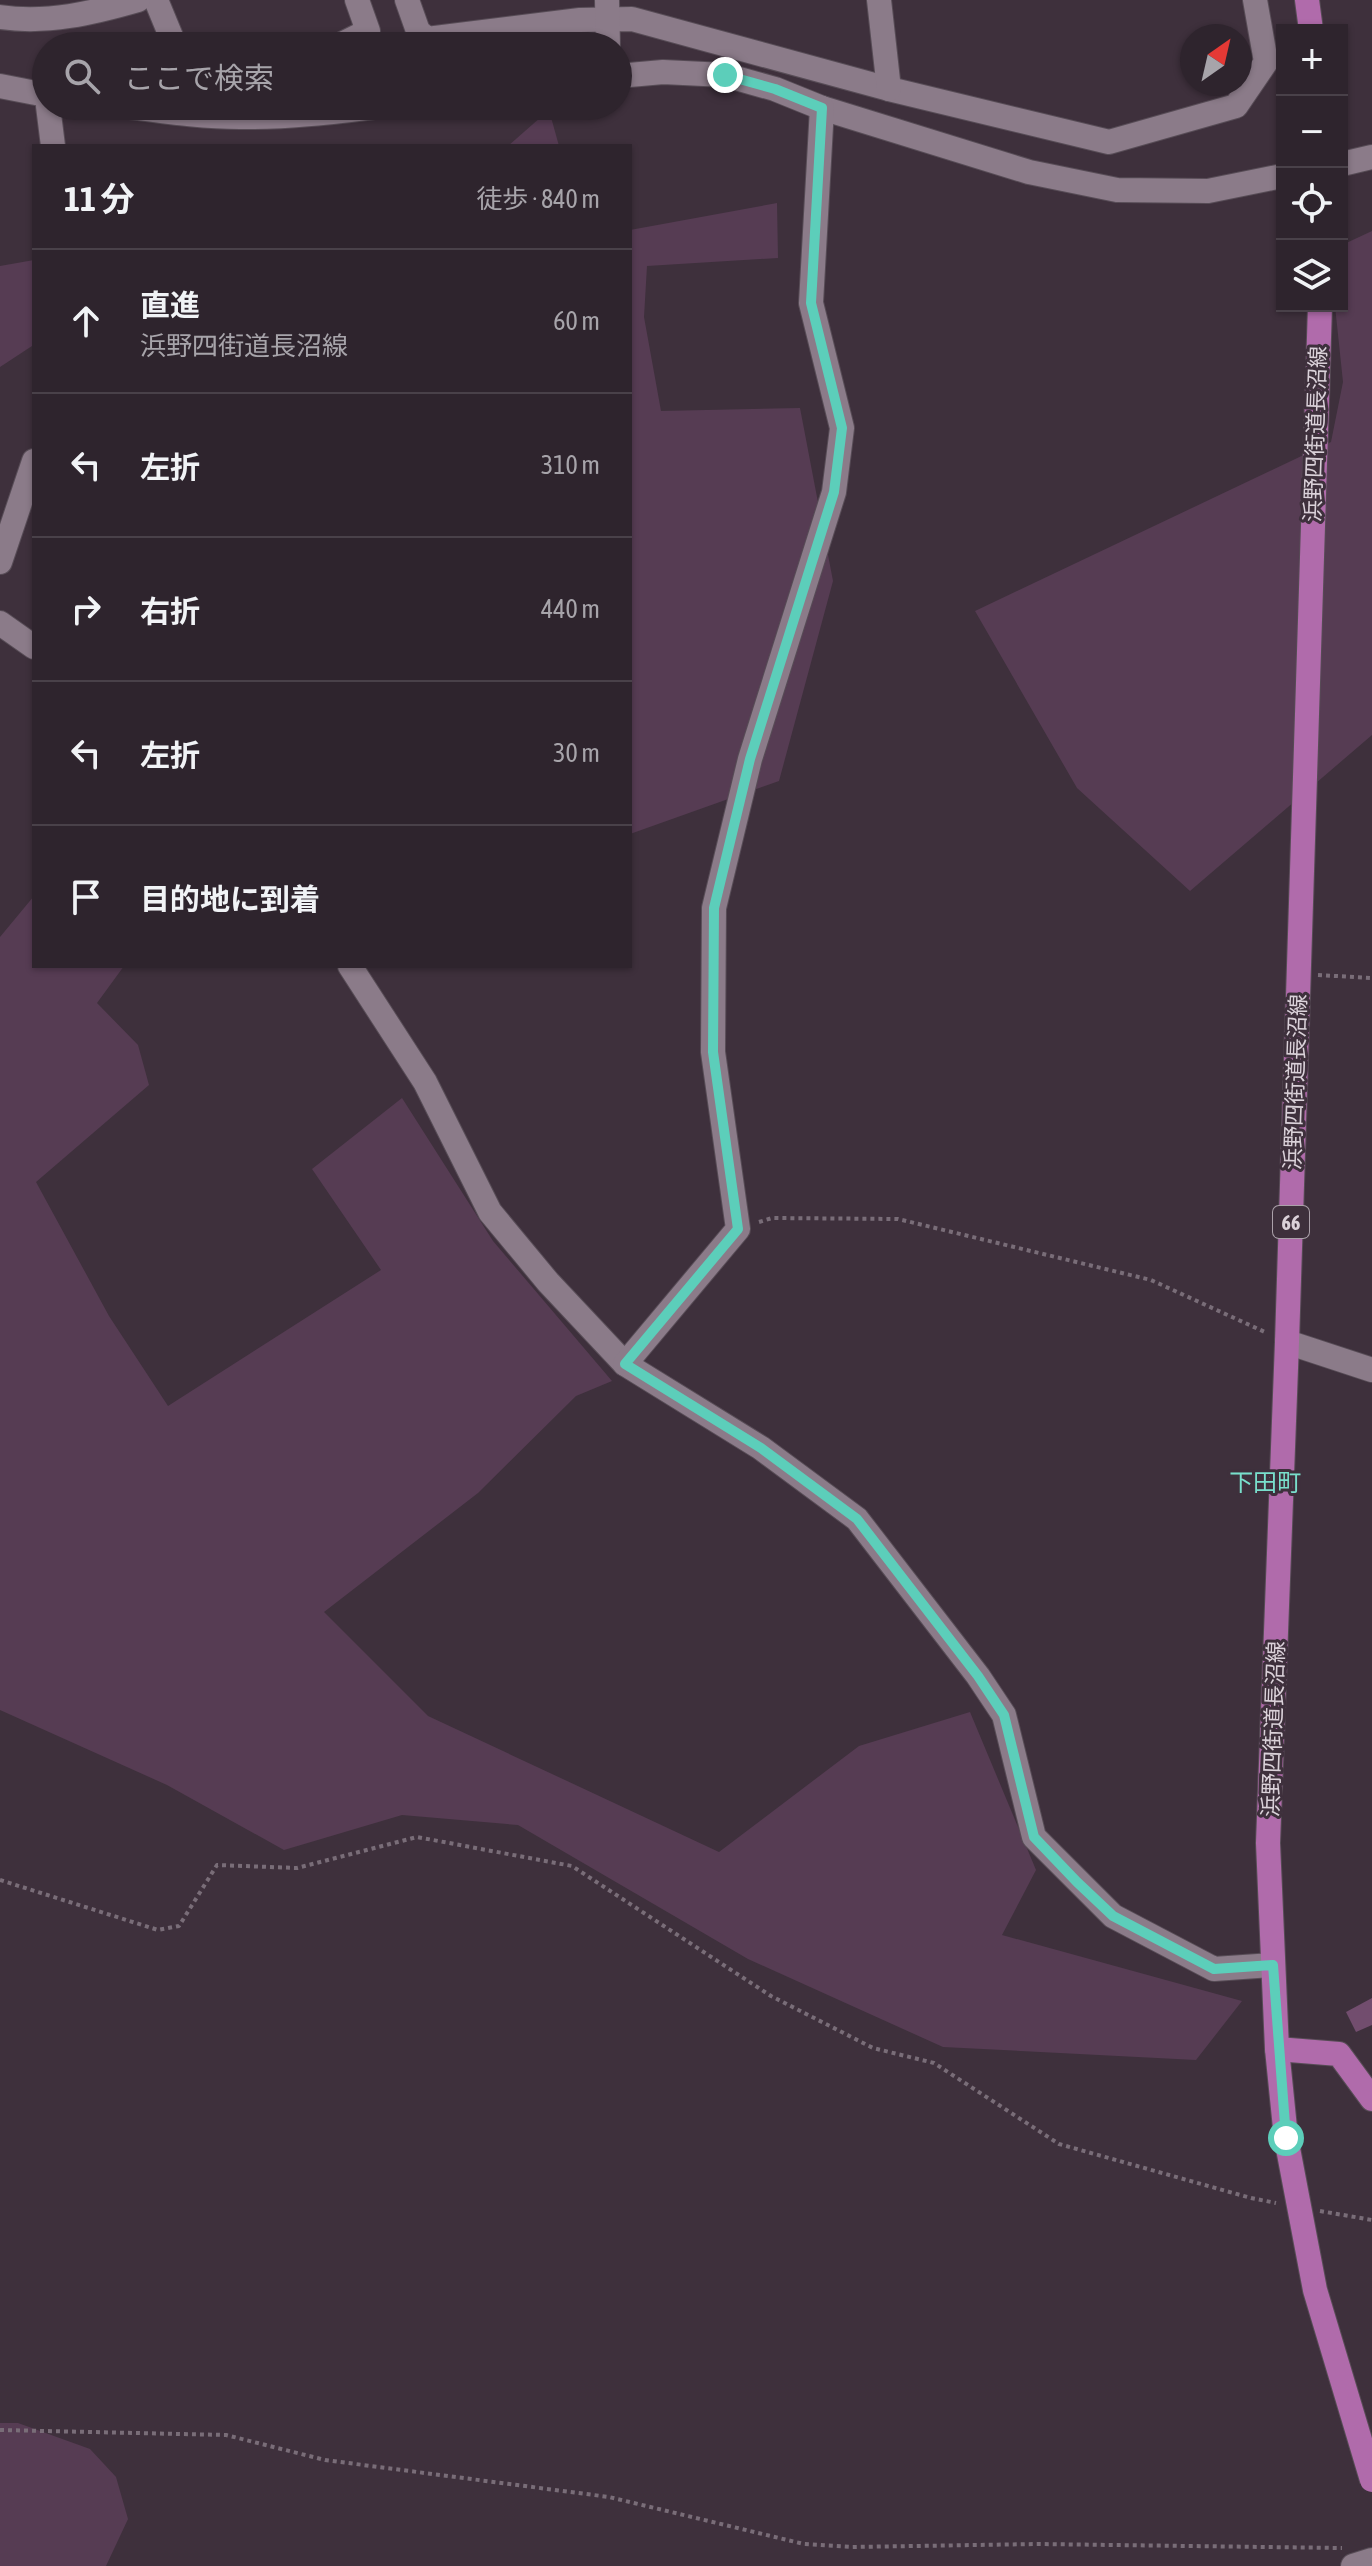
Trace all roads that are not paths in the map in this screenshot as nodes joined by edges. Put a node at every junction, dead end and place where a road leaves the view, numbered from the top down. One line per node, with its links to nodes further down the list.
1 (138, 0): 9 (street)
2 (156, 0): 11 (street)
3 (357, 0): 12 (street)
4 (407, 0): 13 (street)
5 (879, 0): 18 (street)
6 (1255, 0): 18 (street)
7 (1307, 0): 10 (main road)
8 (608, 9): 14 (street); 15 (street); 18 (street)
9 (0, 17)
10 (1310, 24)
11 (169, 32)
12 (366, 32)
13 (419, 32)
14 (469, 32)
15 (608, 32)
16 (632, 75): 20 (street)
17 (0, 86): 19 (street)
18 (889, 89)
19 (32, 92)
20 (822, 108): 25 (street); 33 (street)
21 (50, 120): 22 (street)
22 (53, 144)
23 (1372, 157): 24 (street)
24 (1348, 163)
25 (1276, 177)
26 (1320, 312): 32 (main road, 浜野四街道長沼線 / 66)
27 (32, 467): 28 (street)
28 (0, 562)
29 (0, 623): 30 (street)
30 (32, 646)
31 (351, 968): 33 (street)
32 (1287, 1342): 34 (street); 35 (main road, 浜野四街道長沼線 / 66)
33 (625, 1364): 35 (street)
34 (1372, 1370)
35 (1273, 1965): 36 (main road, 浜野四街道長沼線 / 66)
36 (1277, 2049): 37 (main road); 38 (main road, 浜野四街道長沼線 / 66, bridge)
37 (1372, 2099)
38 (1372, 2480)
39 (1348, 2557): 40 (street)
40 (1372, 2560)

